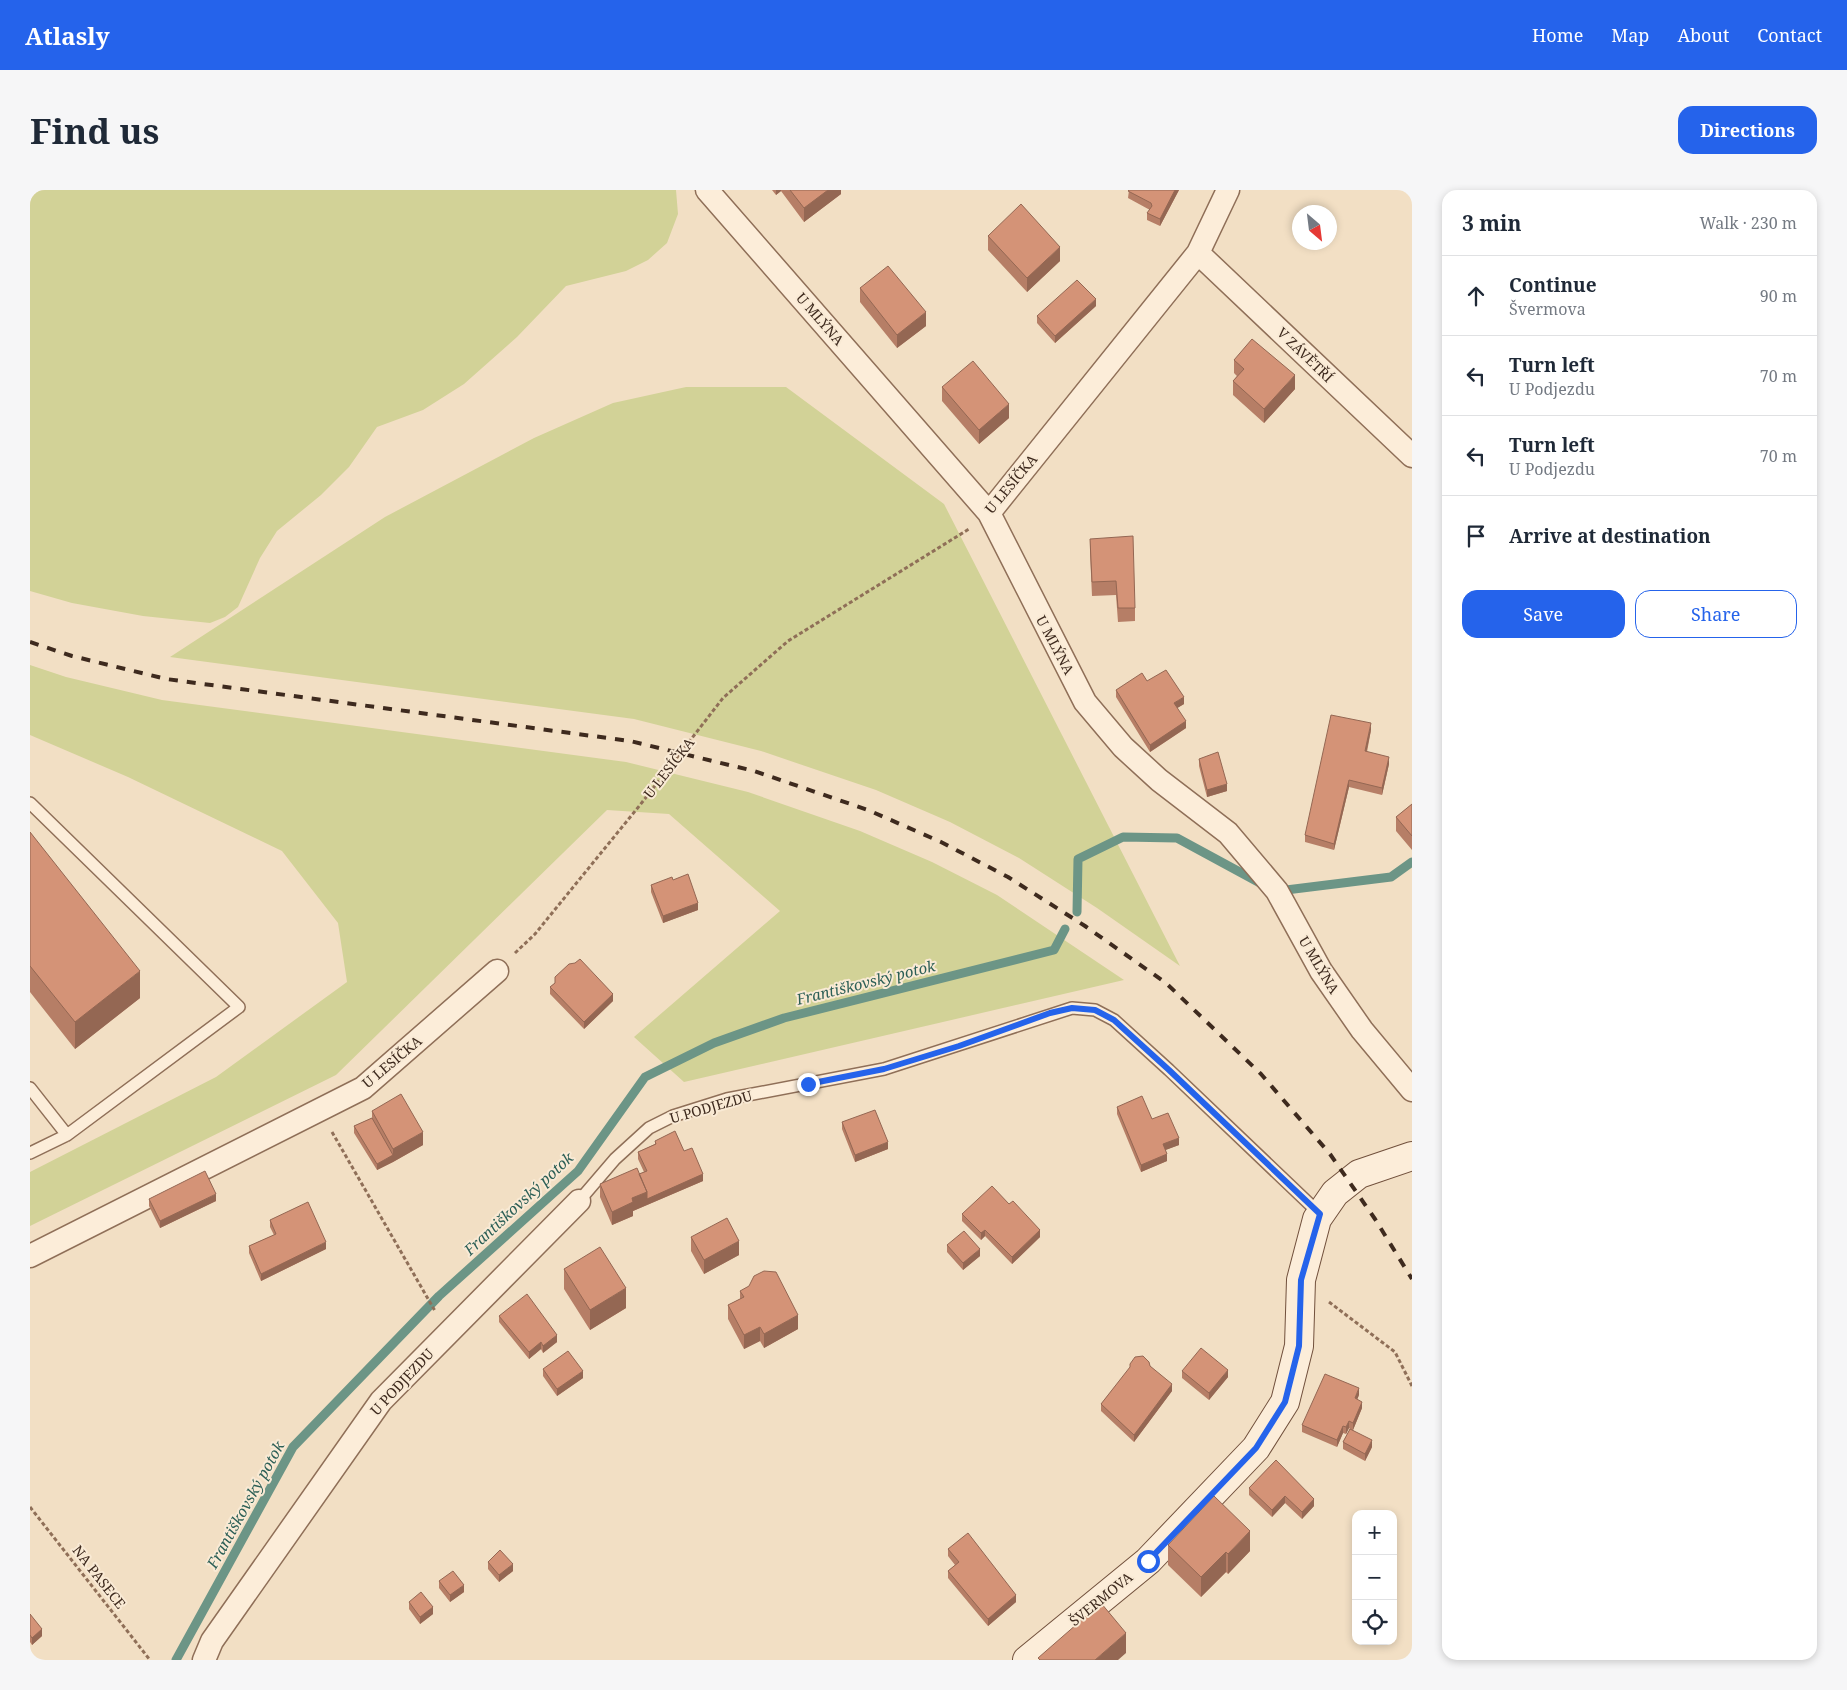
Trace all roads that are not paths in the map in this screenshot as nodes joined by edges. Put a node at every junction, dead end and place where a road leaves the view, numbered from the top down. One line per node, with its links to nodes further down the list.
1 (707, 190): 5 (street, U MLÝNA)
2 (1228, 190): 3 (street, U LESÍČKA)
3 (1198, 252): 4 (street, V ZÁVĚTŘÍ); 5 (street, U LESÍČKA)
4 (1412, 456)
5 (989, 513): 9 (street, U MLÝNA)
6 (30, 803): 10 (lane)
7 (497, 971): 15 (street, U LESÍČKA)
8 (30, 1088): 10 (lane)
9 (1412, 1090)
10 (67, 1135): 11 (lane)
11 (30, 1153)
12 (1412, 1156): 14 (street, ŠVERMOVA)
13 (579, 1201): 14 (lane, U PODJEZDU); 16 (street, U PODJEZDU)
14 (1320, 1214): 17 (street, ŠVERMOVA)
15 (30, 1256)
16 (204, 1660)
17 (1027, 1660)

